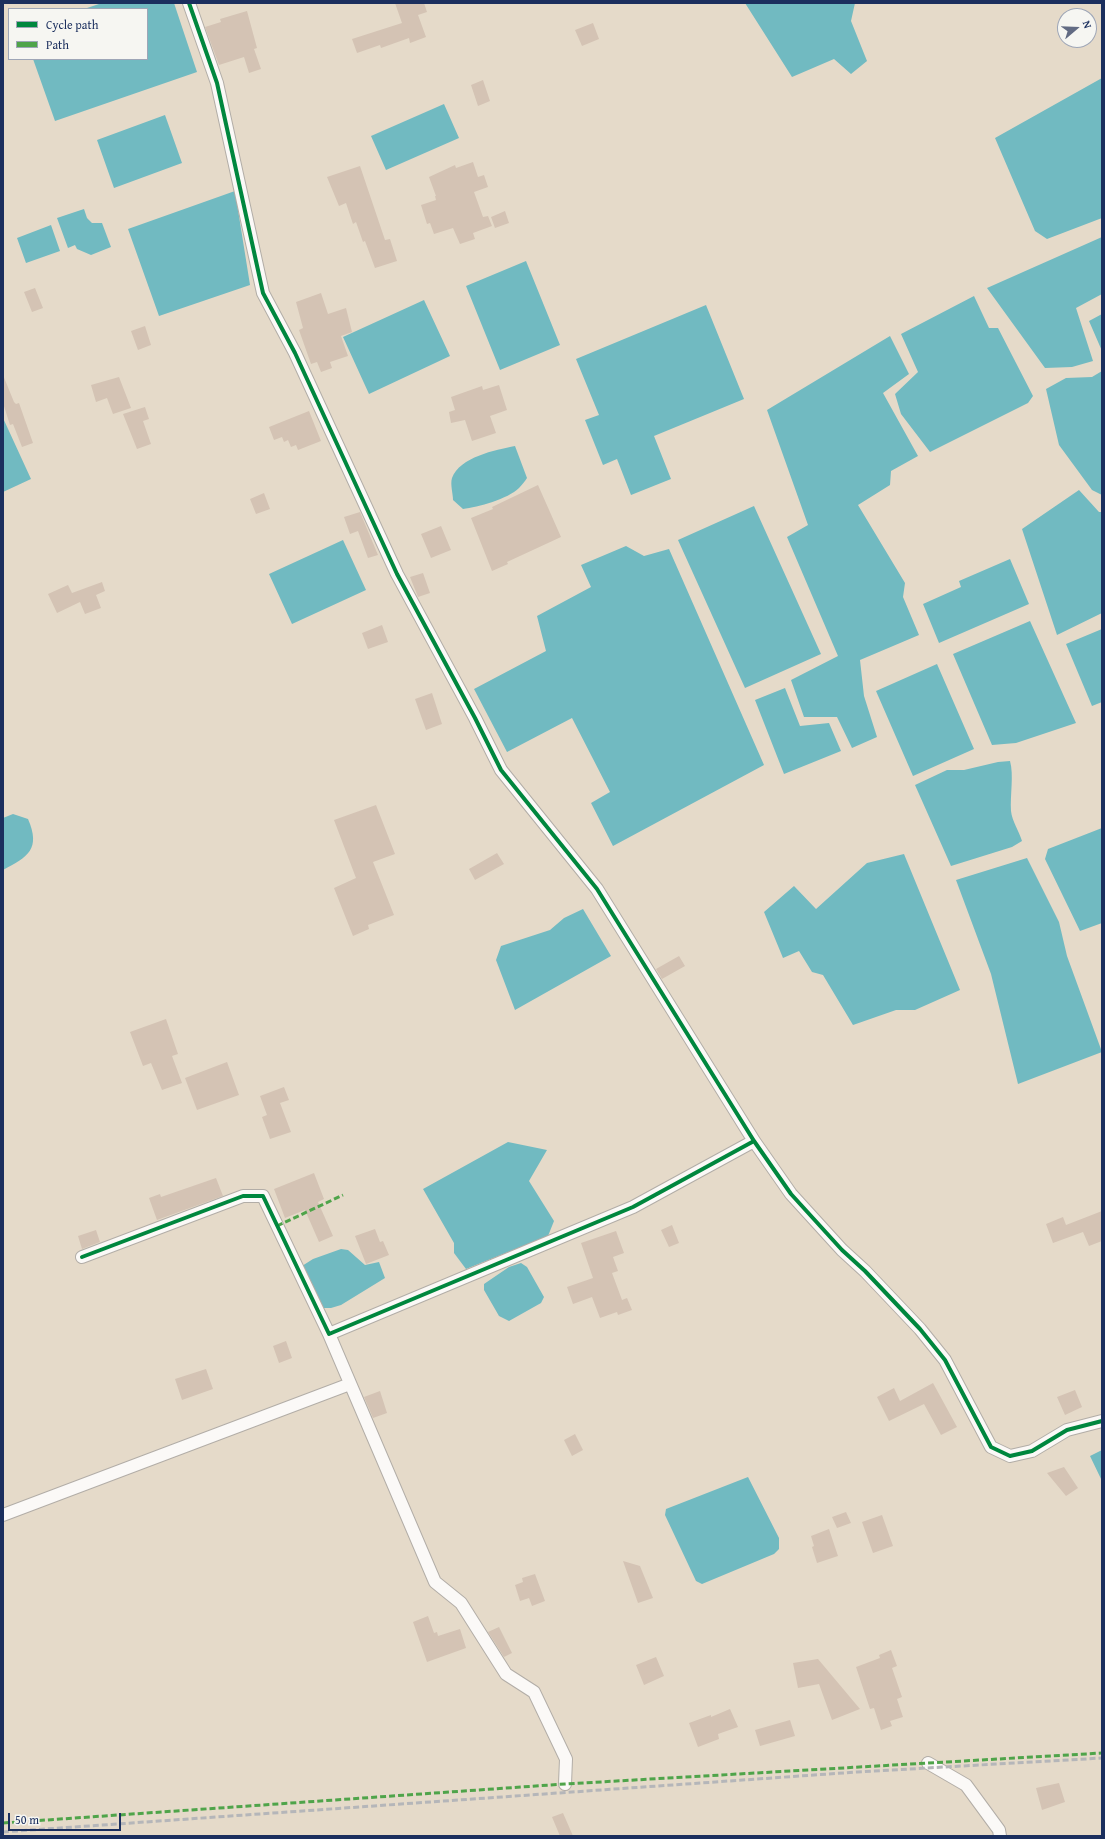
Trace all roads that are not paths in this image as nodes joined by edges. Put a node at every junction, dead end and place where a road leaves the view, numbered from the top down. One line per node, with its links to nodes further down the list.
1 (190, 3): 2 (street)
2 (754, 1141): 4 (street); 6 (street)
3 (82, 1257): 4 (street)
4 (329, 1334): 5 (street)
5 (350, 1384): 7 (street); 9 (street)
6 (1102, 1421)
7 (3, 1515)
8 (928, 1763): 10 (street)
9 (565, 1784)
10 (1000, 1836)

